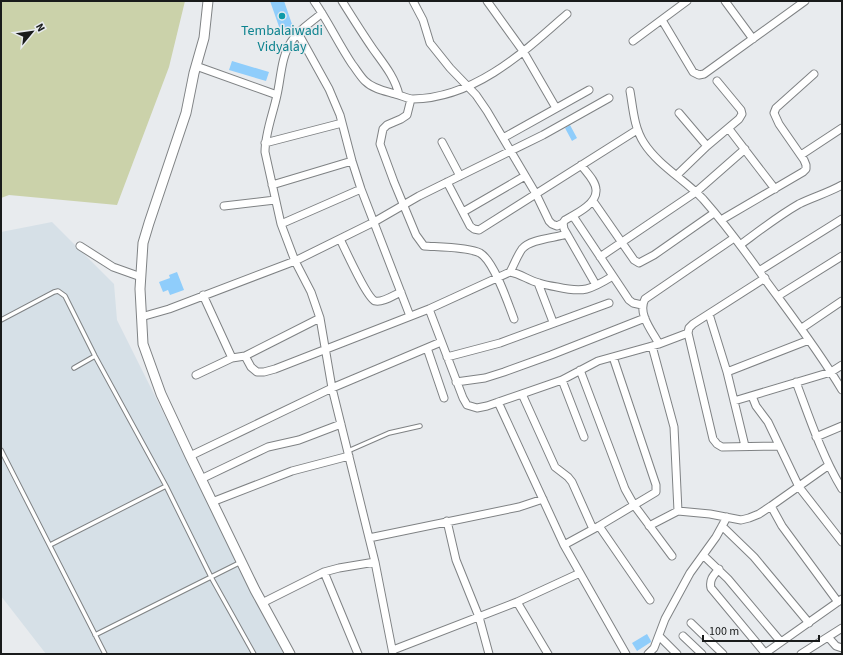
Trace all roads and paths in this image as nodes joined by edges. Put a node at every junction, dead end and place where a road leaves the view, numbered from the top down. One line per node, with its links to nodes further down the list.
1 (208, 1): 16 (main road)
2 (314, 1): 9 (street)
3 (342, 1): 23 (street)
4 (413, 1): 19 (street)
5 (487, 1): 15 (street)
6 (687, 1): 11 (street)
7 (725, 1): 13 (street)
8 (805, 1): 13 (street)
9 (322, 13): 12 (street); 23 (street)
10 (567, 14): 15 (street)
11 (662, 20): 13 (street); 14 (street)
12 (298, 33): 22 (street); 28 (street)
13 (752, 39)
14 (633, 41)
15 (523, 51): 19 (street); 26 (street)
16 (196, 66): 22 (street); 75 (main road)
17 (814, 74): 38 (street)
18 (717, 81): 30 (street)
19 (467, 87): 25 (street); 32 (street)
20 (589, 90): 26 (street)
21 (630, 91): 31 (street)
22 (277, 95): 34 (street)
23 (399, 95): 25 (street)
24 (609, 98): 37 (street)
25 (411, 99): 53 (street)
26 (556, 108): 32 (street)
27 (679, 113): 35 (street)
28 (342, 123): 34 (street); 39 (street)
29 (842, 128): 38 (street)
30 (729, 129): 35 (street); 36 (street)
31 (637, 130): 40 (street); 41 (street)
32 (503, 138): 37 (street)
33 (442, 142): 42 (street)
34 (265, 143): 45 (street)
35 (707, 146): 41 (street)
36 (745, 148): 48 (street); 49 (street)
37 (510, 151): 42 (street); 43 (street)
38 (801, 155): 48 (street)
39 (352, 161): 45 (street); 47 (street)
40 (581, 165): 50 (street); 52 (street)
41 (677, 175): 49 (street)
42 (460, 176): 44 (street)
43 (525, 176): 50 (street); 55 (street)
44 (447, 182): 53 (street); 55 (street)
45 (272, 185): 51 (street)
46 (842, 185): 67 (street)
47 (361, 188): 60 (street); 62 (street)
48 (775, 189): 59 (street)
49 (696, 192): 56 (street); 66 (street)
50 (536, 194): 55 (street); 61 (street)
51 (275, 200): 54 (street); 62 (street)
52 (593, 202): 57 (street); 66 (street)
53 (404, 205): 60 (street); 76 (street)
54 (224, 206)
55 (463, 212)
56 (714, 213): 59 (street); 66 (street)
57 (573, 216): 61 (street); 70 (street)
58 (842, 219): 72 (street)
59 (720, 220): 64 (street)
60 (374, 222): 65 (street); 80 (street)
61 (563, 223): 63 (street)
62 (281, 224): 71 (street)
63 (567, 234): 73 (street); 79 (street)
64 (734, 238): 67 (street); 85 (street)
65 (340, 239): 71 (street); 80 (street)
66 (621, 242): 70 (street)
67 (740, 245): 72 (street)
68 (80, 246): 75 (street)
69 (842, 256): 82 (street)
70 (600, 257): 74 (street)
71 (295, 261): 81 (street); 90 (street)
72 (759, 271): 77 (street)
73 (510, 272): 76 (street); 78 (street)
74 (613, 276): 79 (street); 85 (street)
75 (141, 277): 89 (main road)
76 (497, 277): 86 (street); 91 (street)
77 (765, 278): 82 (street); 87 (street)
78 (538, 283): 79 (street); 94 (street)
79 (596, 285)
80 (401, 292): 88 (street)
81 (204, 295): 89 (street); 106 (street)
82 (778, 296): 95 (street)
83 (842, 301): 95 (street)
84 (608, 303): 94 (street)
85 (642, 304): 92 (street)
86 (429, 309): 88 (street); 98 (street)
87 (709, 314): 96 (street); 110 (street)
88 (410, 316): 100 (street)
89 (141, 317): 132 (main road)
90 (320, 318): 100 (street); 103 (street)
91 (514, 318)
92 (645, 318): 99 (street); 114 (street)
93 (1, 320): 102 (lane)
94 (553, 322): 104 (street)
95 (802, 328): 97 (street)
96 (688, 333): 99 (street); 128 (street)
97 (809, 340): 110 (street); 111 (street)
98 (441, 342): 101 (street); 104 (street)
99 (655, 345): 105 (street); 142 (street)
100 (326, 348): 103 (street); 116 (street)
101 (427, 348): 116 (street); 120 (street)
102 (95, 356): 108 (lane); 135 (lane)
103 (245, 356): 106 (street)
104 (447, 356): 114 (street)
105 (613, 357): 109 (street); 140 (street)
106 (232, 358): 112 (street)
107 (842, 365): 111 (street)
108 (74, 368)
109 (580, 370): 113 (street); 140 (street)
110 (727, 372): 121 (street)
111 (831, 372): 115 (street); 117 (street)
112 (196, 375)
113 (562, 380): 118 (street); 126 (street)
114 (456, 382): 122 (street)
115 (796, 382): 119 (street); 127 (street)
116 (332, 388): 123 (street); 132 (street)
117 (842, 390)
118 (522, 394): 122 (street); 147 (street)
119 (752, 396): 121 (street); 129 (street)
120 (444, 398)
121 (734, 401): 128 (street)
122 (498, 402): 138 (street)
123 (341, 424): 131 (street); 134 (street)
124 (420, 426): 131 (lane)
125 (842, 426): 127 (street)
126 (584, 437)
127 (816, 437): 133 (street)
128 (745, 446): 129 (street)
129 (778, 446): 136 (street)
130 (1, 450): 150 (lane)
131 (348, 453): 139 (street); 148 (street)
132 (190, 456): 134 (main road)
133 (829, 465): 136 (street); 137 (street)
134 (201, 479): 139 (main road)
135 (166, 486): 150 (lane); 159 (lane)
136 (799, 487): 141 (street); 149 (street)
137 (842, 489)
138 (543, 499): 144 (street); 151 (street)
139 (212, 502): 154 (main road)
140 (634, 505): 145 (street); 147 (street)
141 (771, 506): 143 (street); 161 (street)
142 (678, 511): 143 (street); 145 (street)
143 (727, 517): 146 (street)
144 (447, 521): 148 (street); 164 (street)
145 (649, 526): 153 (street)
146 (722, 526): 152 (street); 166 (street)
147 (596, 528): 151 (street); 160 (street)
148 (369, 538): 155 (street)
149 (842, 542)
150 (50, 545): 168 (lane)
151 (564, 545): 158 (street)
152 (703, 555): 156 (street); 169 (street)
153 (672, 556)
154 (241, 562): 159 (lane); 163 (main road)
155 (374, 562): 157 (street); 174 (street)
156 (718, 569): 172 (street); 186 (street)
157 (324, 572): 163 (street); 178 (street)
158 (580, 573): 162 (street); 181 (street)
159 (211, 577): 168 (lane); 176 (lane)
160 (650, 600)
161 (840, 601): 166 (street)
162 (517, 602): 164 (street); 180 (street)
163 (262, 603): 177 (main road)
164 (479, 617): 174 (street); 179 (street)
165 (691, 623): 185 (street)
166 (809, 623): 172 (street)
167 (842, 628): 171 (street)
168 (95, 634): 175 (lane)
169 (659, 636): 182 (street); 183 (street)
170 (683, 636): 184 (street)
171 (828, 637): 173 (street); 187 (street)
172 (781, 642): 186 (street)
173 (842, 648)
174 (393, 652)
175 (105, 654)
176 (254, 654)
177 (290, 654)
178 (358, 654)
179 (489, 654)
180 (548, 654)
181 (626, 654)
182 (648, 654)
183 (677, 654)
184 (702, 654)
185 (723, 654)
186 (764, 654)
187 (800, 654)

